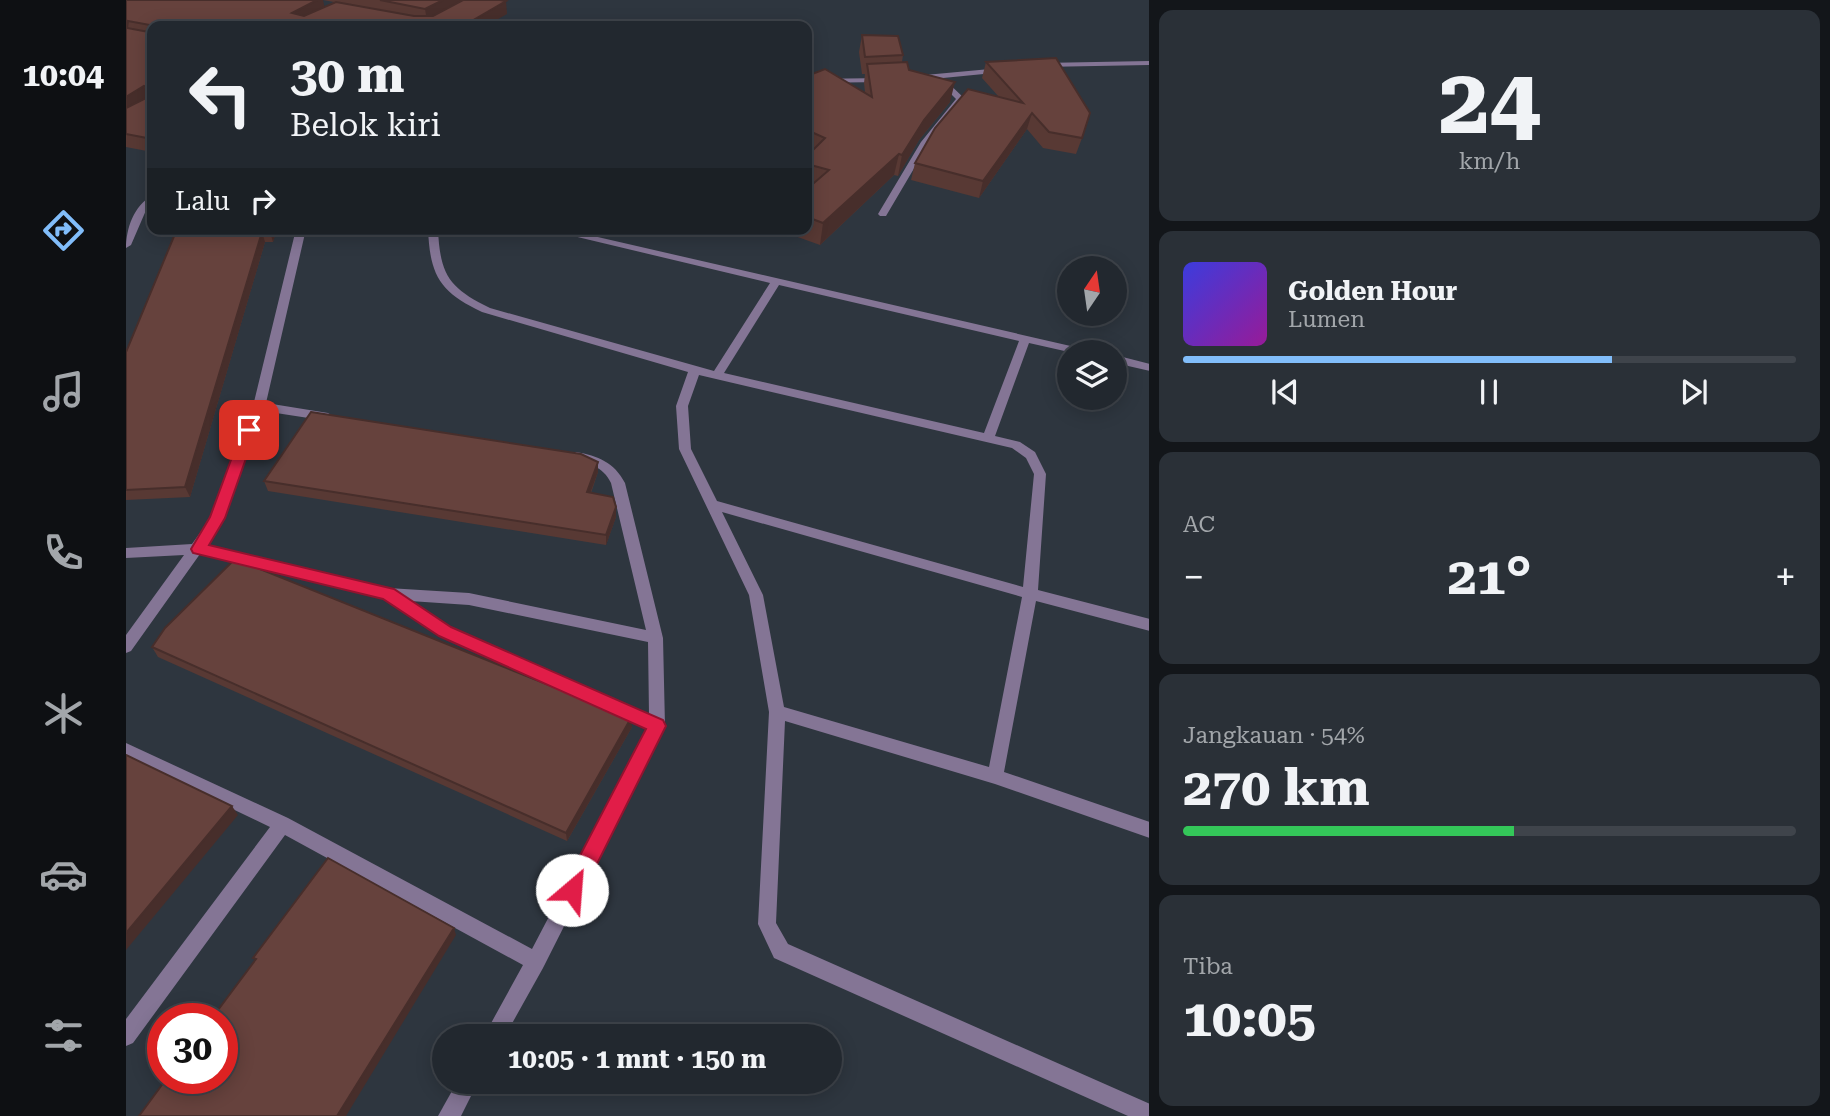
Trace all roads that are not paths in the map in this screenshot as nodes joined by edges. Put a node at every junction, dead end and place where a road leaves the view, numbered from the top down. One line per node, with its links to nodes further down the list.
1 (1149, 63): 2 (street)
2 (1027, 67)
3 (1014, 68): 4 (street)
4 (936, 76): 5 (street); 9 (street)
5 (912, 78)
6 (888, 79): 7 (street)
7 (812, 81)
8 (147, 204): 13 (street)
9 (883, 214)
10 (299, 235): 21 (street)
11 (434, 235): 19 (street)
12 (576, 235): 14 (street)
13 (126, 245)
14 (777, 280): 15 (street); 20 (street)
15 (1026, 337): 16 (street); 23 (street)
16 (1057, 345)
17 (1127, 362): 18 (street)
18 (1149, 368)
19 (695, 370): 20 (street); 25 (street)
20 (718, 374): 23 (street)
21 (259, 406): 22 (street); 26 (street)
22 (338, 418)
23 (988, 438): 29 (street)
24 (564, 453): 31 (street)
25 (713, 505): 29 (street); 33 (street)
26 (199, 549): 27 (street); 28 (street); 32 (street)
27 (126, 553)
28 (388, 594): 31 (street); 34 (street)
29 (1030, 594): 30 (street); 36 (street)
30 (1149, 625)
31 (655, 638): 34 (street)
32 (126, 647)
33 (777, 712): 36 (street); 43 (street)
34 (657, 726): 39 (street)
35 (126, 750): 37 (street)
36 (995, 776): 38 (street)
37 (282, 824): 39 (street); 41 (street)
38 (1149, 830)
39 (536, 961): 40 (street)
40 (501, 1024)
41 (126, 1036)
42 (461, 1094): 44 (street)
43 (1149, 1115)
44 (449, 1116)

